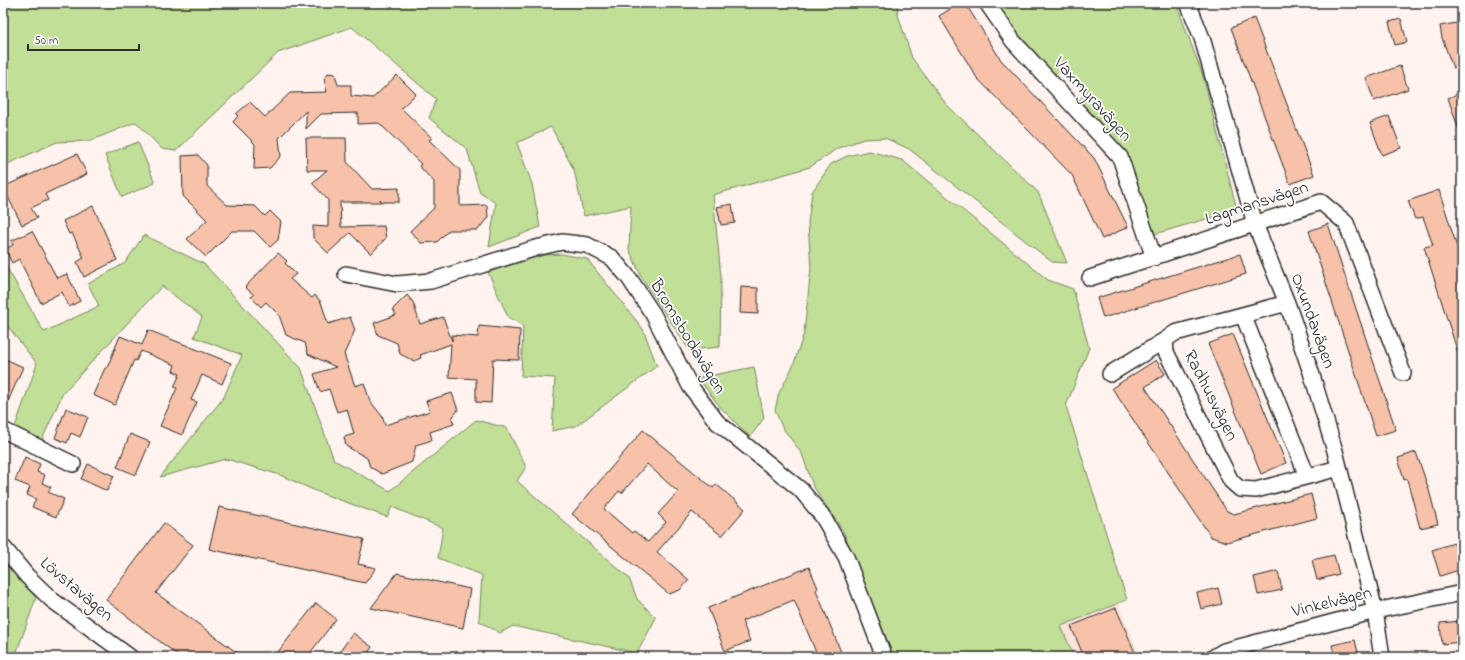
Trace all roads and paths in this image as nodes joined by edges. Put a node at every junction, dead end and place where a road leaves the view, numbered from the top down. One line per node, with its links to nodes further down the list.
1 (987, 3): 4 (street, Vaxmyravägen)
2 (1188, 3): 3 (street, Oxundavägen)
3 (1255, 224): 4 (street, Lagmansvägen); 7 (street, Oxundavägen); 10 (street, Lagmansvägen)
4 (1154, 258): 6 (street, Lagmansvägen)
5 (346, 274): 20 (street, Bromsbodavägen)
6 (1090, 278)
7 (1287, 303): 8 (street, Radhusvägen); 14 (street, Oxundavägen)
8 (1243, 315): 9 (street, Radhusvägen); 15 (street)
9 (1165, 340): 11 (street); 15 (street, Radhusvägen)
10 (1403, 373)
11 (1110, 374)
12 (3, 430): 13 (street)
13 (73, 464)
14 (1339, 468): 15 (street, Radhusvägen); 18 (street, Oxundavägen)
15 (1307, 476)
16 (3, 547): 19 (street, Lövstavägen)
17 (1462, 593): 18 (street, Vinkelvägen)
18 (1375, 611): 21 (street, Vinkelvägen); 22 (street, Oxundavägen)
19 (130, 657)
20 (884, 657)
21 (1214, 657)
22 (1382, 657)

